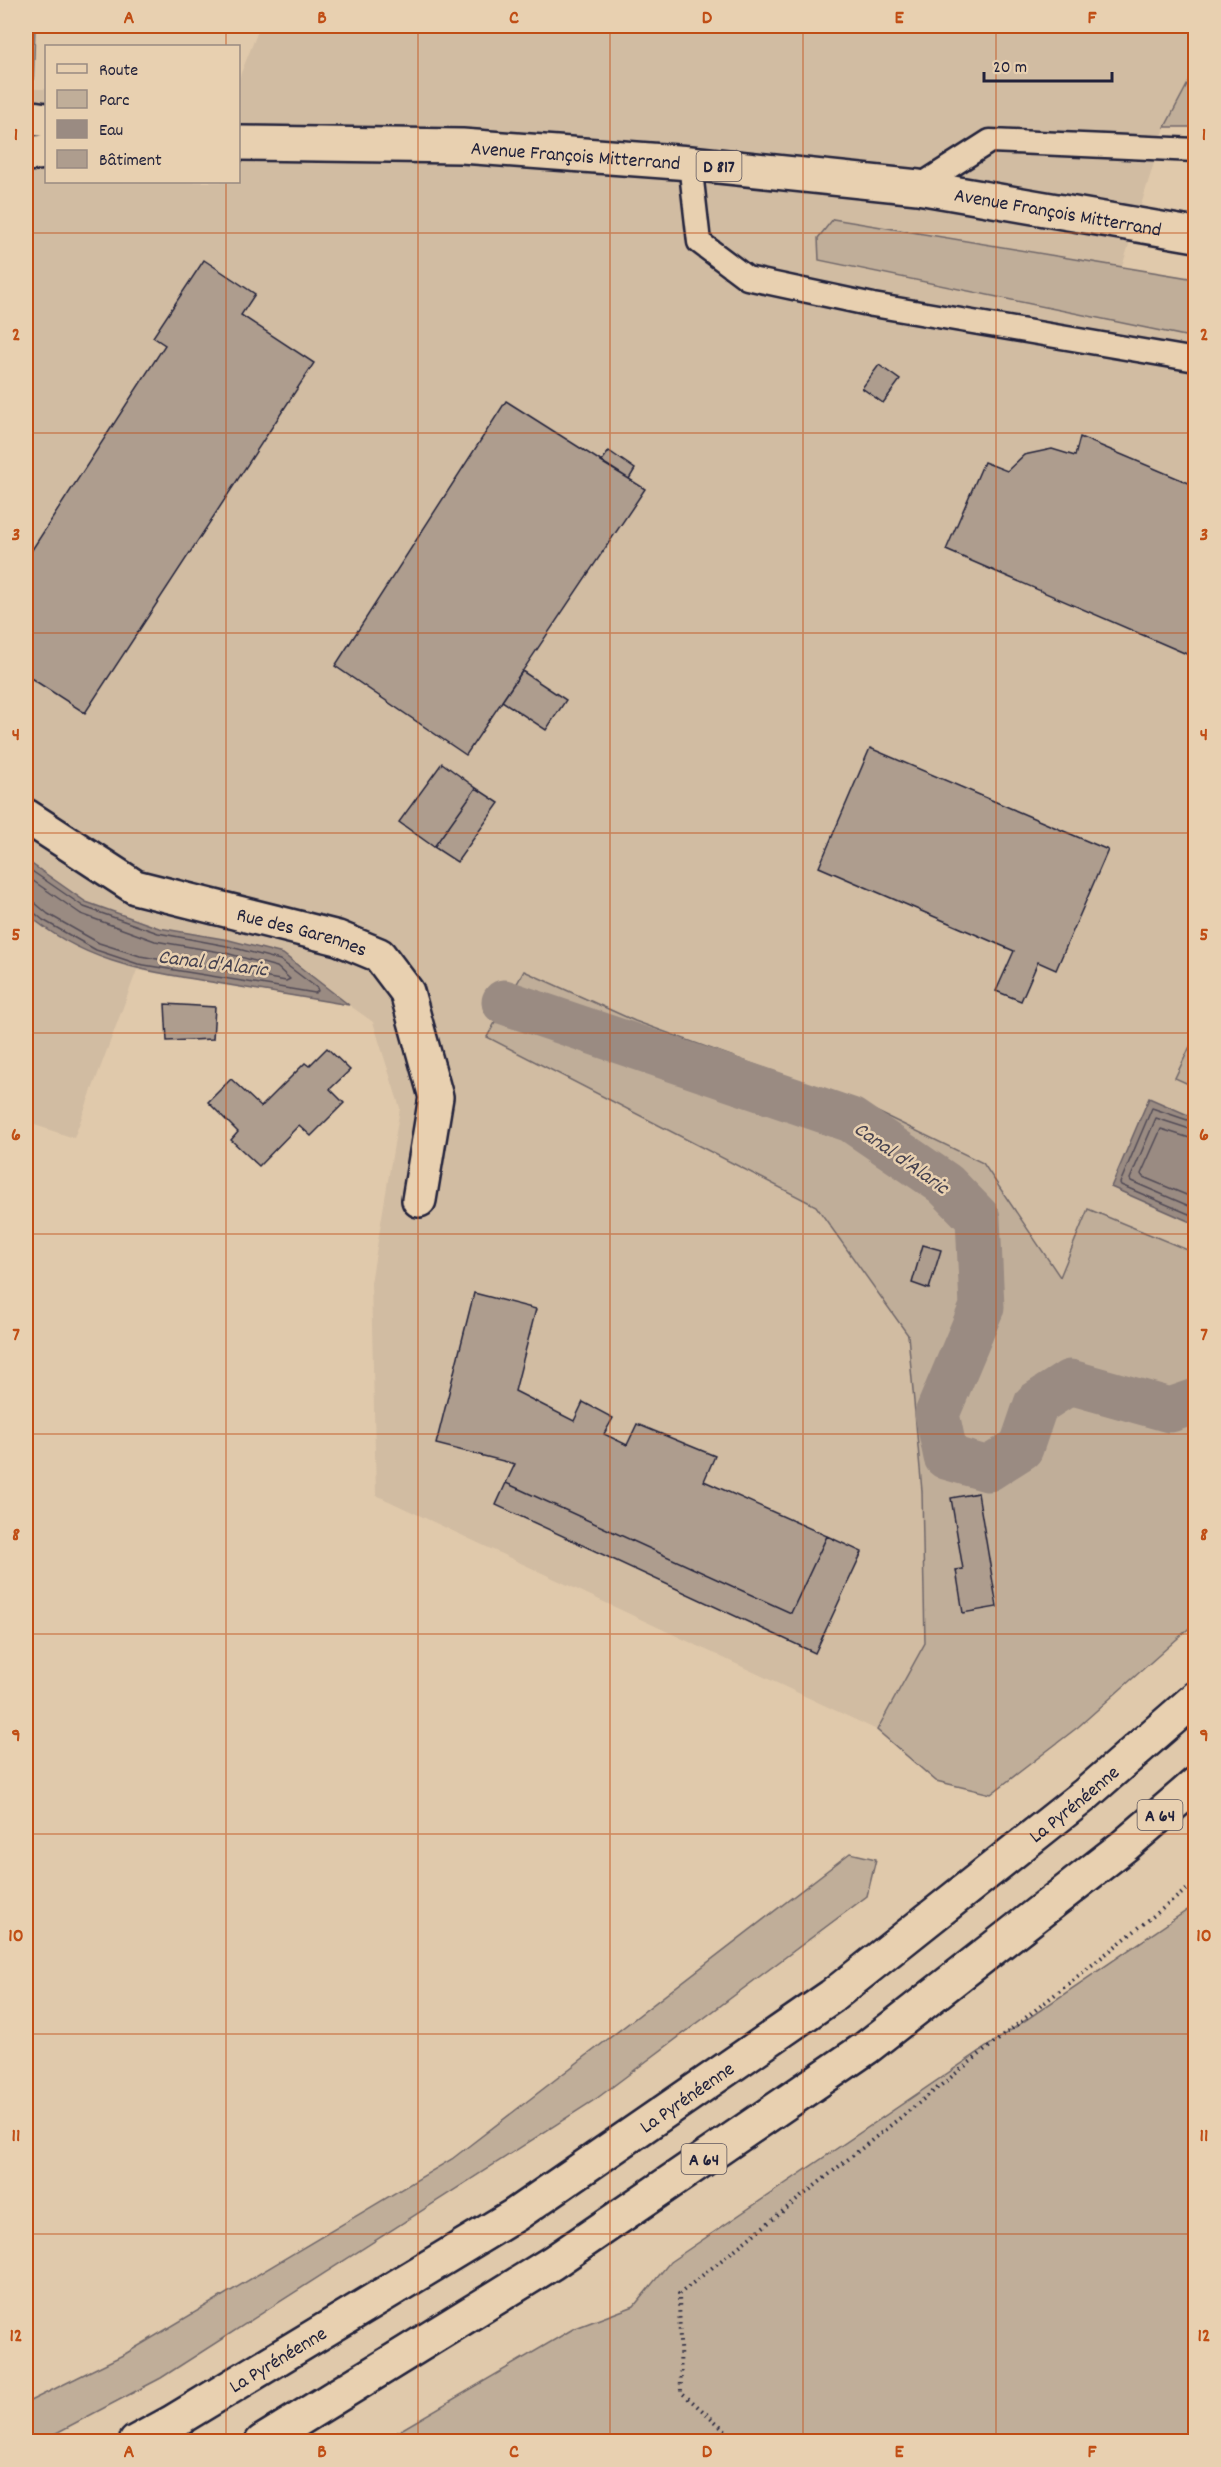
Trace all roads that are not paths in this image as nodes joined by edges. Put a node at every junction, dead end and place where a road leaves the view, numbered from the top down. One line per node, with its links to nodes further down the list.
1 (26, 117): 2 (main road)
2 (45, 120)
3 (240, 143): 7 (main road, Avenue François Mitterrand / D 817)
4 (1196, 150): 8 (lane)
5 (45, 152): 6 (main road)
6 (26, 154)
7 (690, 163): 8 (main road, Avenue François Mitterrand / D 817); 10 (lane)
8 (918, 187): 9 (main road, Avenue François Mitterrand / D 817)
9 (1196, 235)
10 (1196, 360)
11 (26, 816): 12 (main road, Rue des Garennes)
12 (419, 1200)
13 (1196, 1698): 15 (main road, La Pyrénéenne)
14 (1196, 1784): 16 (main road, A 64)
15 (136, 2442)
16 (262, 2442)

